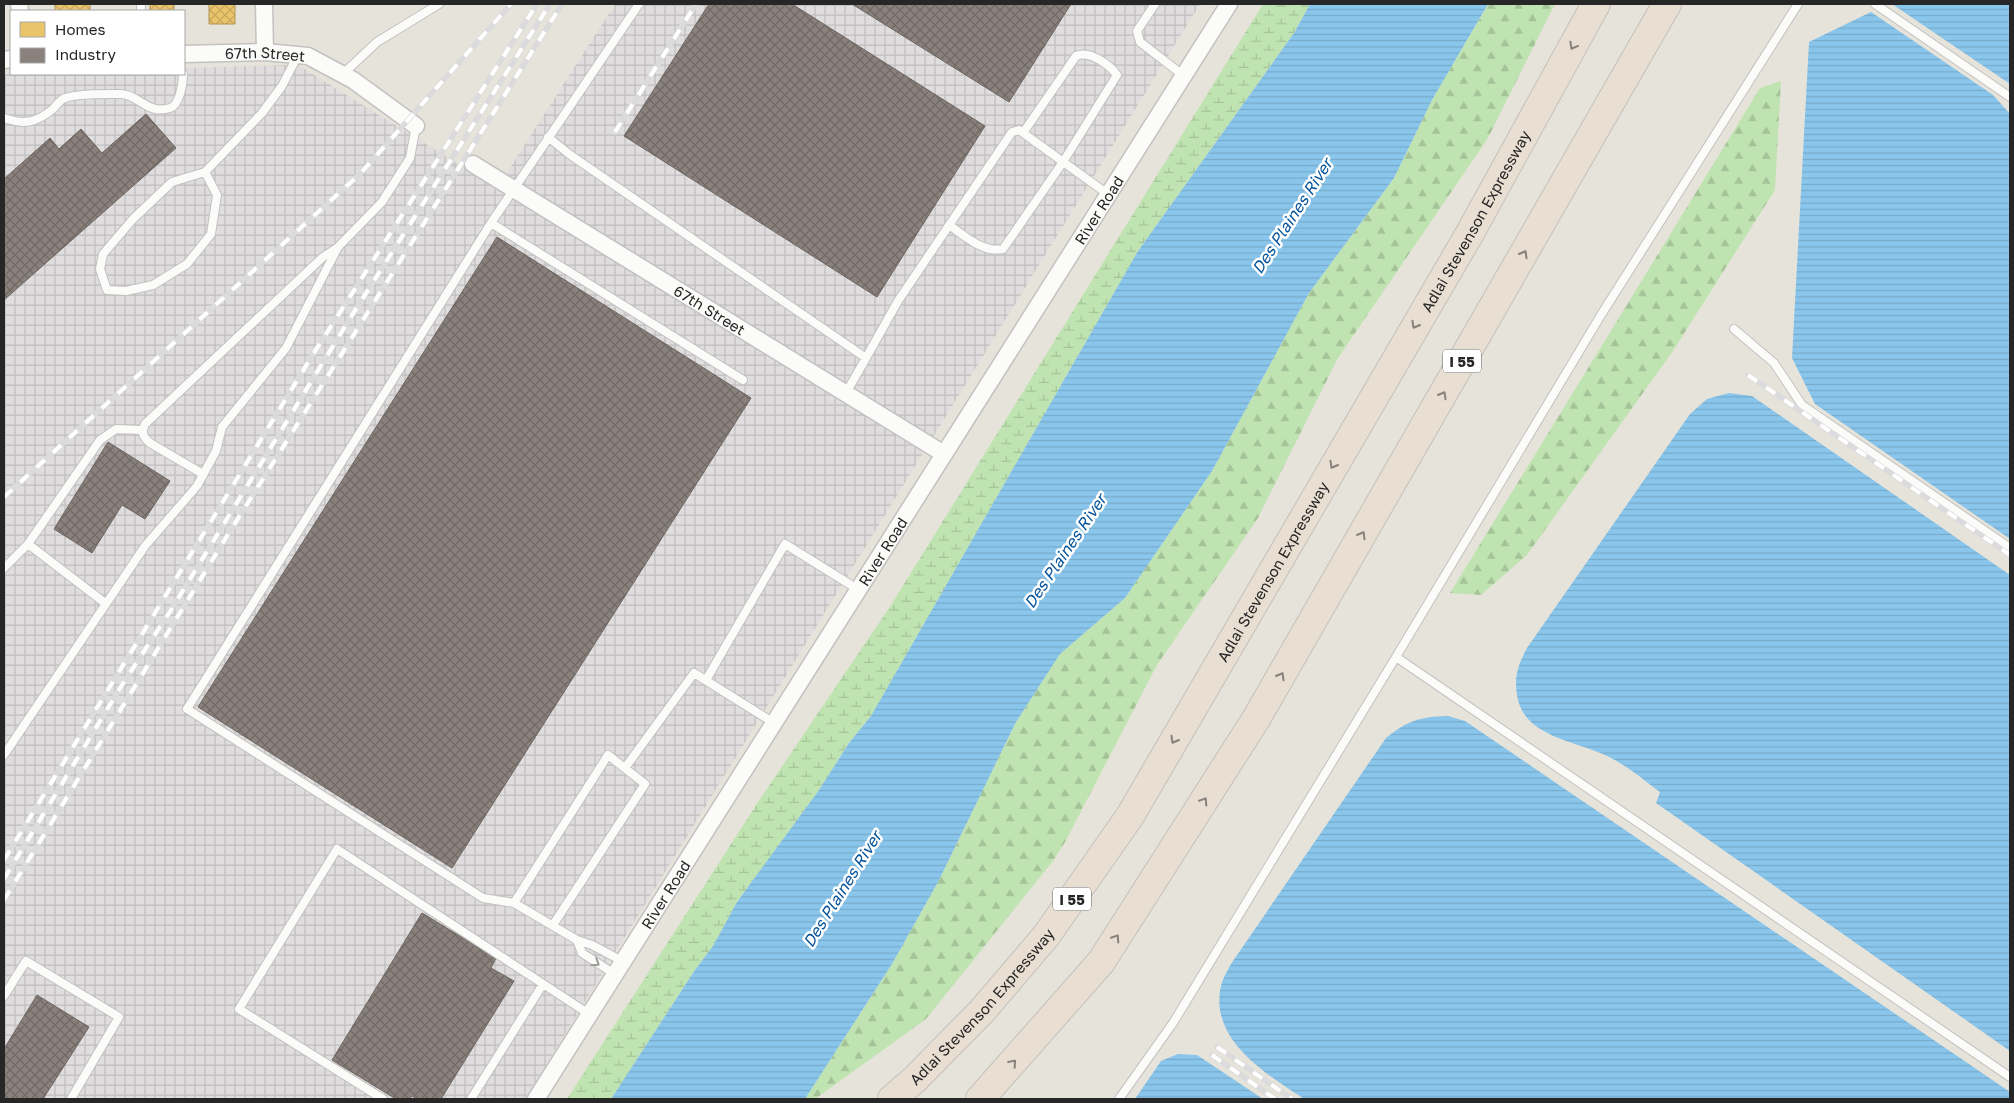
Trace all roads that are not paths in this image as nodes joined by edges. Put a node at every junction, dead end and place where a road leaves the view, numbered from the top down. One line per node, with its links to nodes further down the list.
1 (264, 4): 10 (street)
2 (439, 4): 13 (lane)
3 (639, 4): 20 (lane)
4 (1154, 4): 15 (lane)
5 (1229, 4): 15 (street, River Road)
6 (1596, 4): 58 (highway, Adlai Stevenson Expressway / I 55, one-way to 58)
7 (1667, 4): 59 (highway, I 55, one-way to 7)
8 (1798, 4): 41 (lane)
9 (1875, 4): 16 (lane)
10 (265, 52): 11 (street, 67th Street); 12 (street, 67th Street)
11 (185, 54)
12 (298, 55): 13 (street, 67th Street); 23 (lane)
13 (343, 74): 18 (street, 67th Street)
14 (183, 75): 17 (lane)
15 (1184, 76): 25 (street, River Road)
16 (2010, 97)
17 (4, 118)
18 (416, 126): 28 (lane)
19 (1023, 133): 21 (lane); 21 (lane); 27 (lane)
20 (548, 137): 24 (lane); 30 (lane)
21 (1062, 162): 25 (lane); 27 (lane)
22 (473, 164): 24 (street, 67th Street)
23 (205, 172): 23 (lane)
24 (513, 188): 26 (lane); 32 (street, 67th Street)
25 (1109, 195): 34 (street, River Road)
26 (491, 223): 31 (lane); 46 (lane)
27 (949, 225): 30 (lane)
28 (338, 247): 33 (lane); 35 (lane)
29 (1734, 330): 37 (lane)
30 (866, 358): 32 (lane)
31 (743, 380)
32 (846, 393): 34 (street, 67th Street)
33 (142, 430): 35 (lane); 36 (lane)
34 (944, 454): 39 (street, River Road)
35 (204, 474): 40 (lane)
36 (28, 544): 38 (lane); 40 (lane)
37 (2010, 548)
38 (4, 568)
39 (859, 590): 42 (lane); 43 (street, River Road)
40 (105, 604): 44 (lane)
41 (1396, 657): 53 (lane); 60 (lane)
42 (706, 680): 43 (lane); 45 (lane)
43 (775, 723): 49 (street, River Road)
44 (4, 754)
45 (625, 768): 46 (lane); 47 (lane)
46 (514, 902): 47 (lane)
47 (553, 925): 48 (lane)
48 (577, 940): 49 (lane); 49 (lane, one-way to 49)
49 (620, 969): 52 (street, River Road)
50 (543, 984): 52 (lane); 55 (lane); 56 (lane)
51 (4, 996): 54 (lane)
52 (589, 1014): 57 (street, River Road)
53 (2010, 1077)
54 (71, 1099)
55 (383, 1099)
56 (471, 1099)
57 (536, 1099)
58 (892, 1099)
59 (980, 1099)
60 (1119, 1099)

